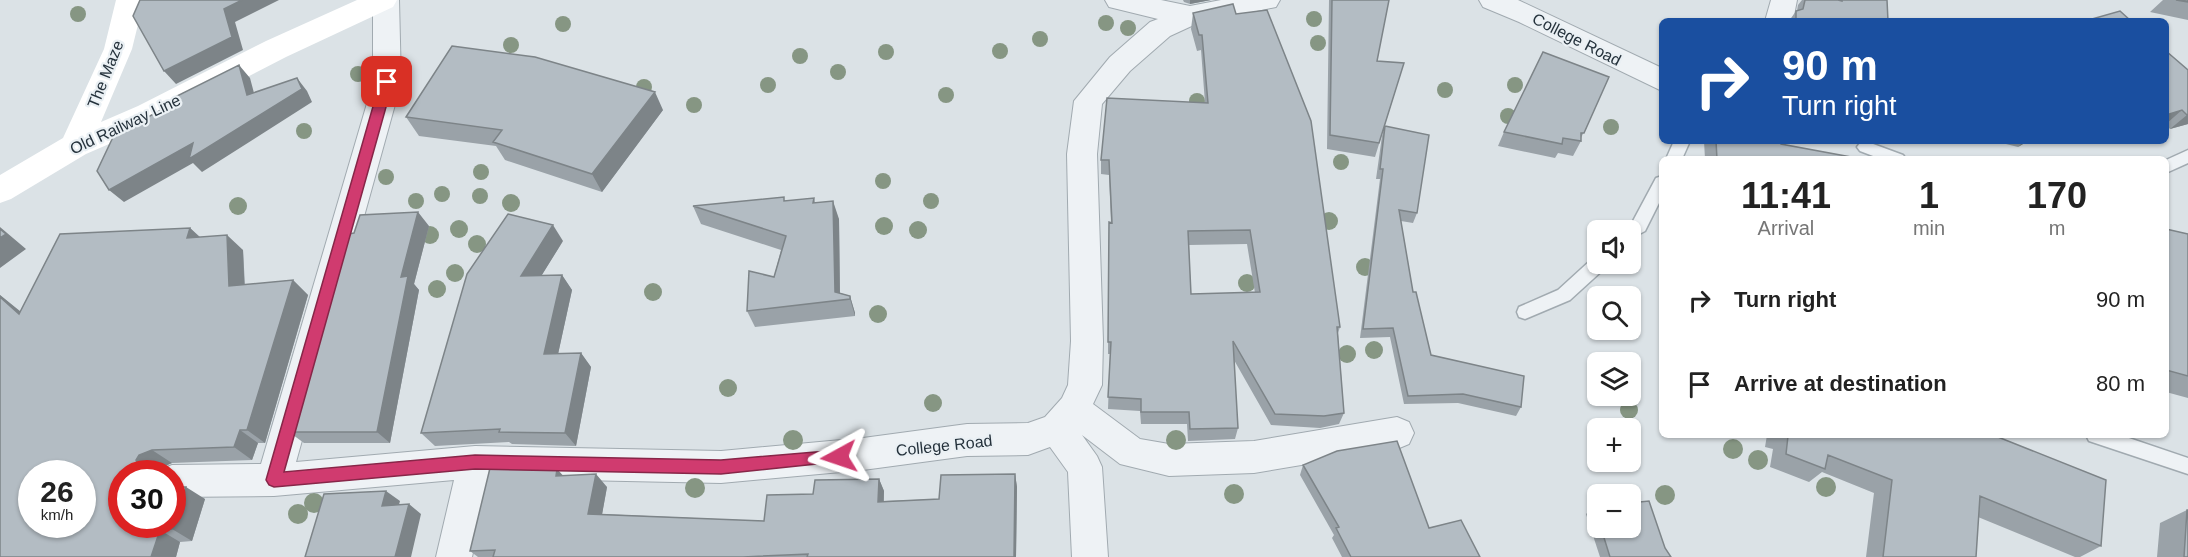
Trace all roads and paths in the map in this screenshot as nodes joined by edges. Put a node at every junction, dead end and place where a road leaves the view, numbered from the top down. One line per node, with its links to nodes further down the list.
1 (130, 0): 10 (street, The Maze)
2 (385, 0): 10 (street, Old Railway Line); 25 (street)
3 (1118, 0): 7 (street)
4 (1267, 0): 7 (street)
5 (1492, 0): 9 (street, College Road)
6 (1784, 0): 8 (street)
7 (1190, 16): 20 (street)
8 (1780, 18)
9 (1659, 79)
10 (75, 146): 16 (street, Old Railway Line)
11 (1865, 149): 12 (lane)
12 (1888, 156)
13 (2188, 156): 14 (lane)
14 (2169, 166)
15 (1659, 188): 17 (lane)
16 (0, 190)
17 (1641, 222)
18 (1587, 274): 19 (lane)
19 (1525, 312)
20 (1065, 419): 21 (street); 23 (street, College Road); 28 (street)
21 (1397, 433)
22 (2104, 438): 24 (lane)
23 (475, 462): 25 (street, College Road); 27 (street)
24 (2188, 466)
25 (274, 480): 26 (street, College Road)
26 (186, 481)
27 (454, 557)
28 (1090, 557)

